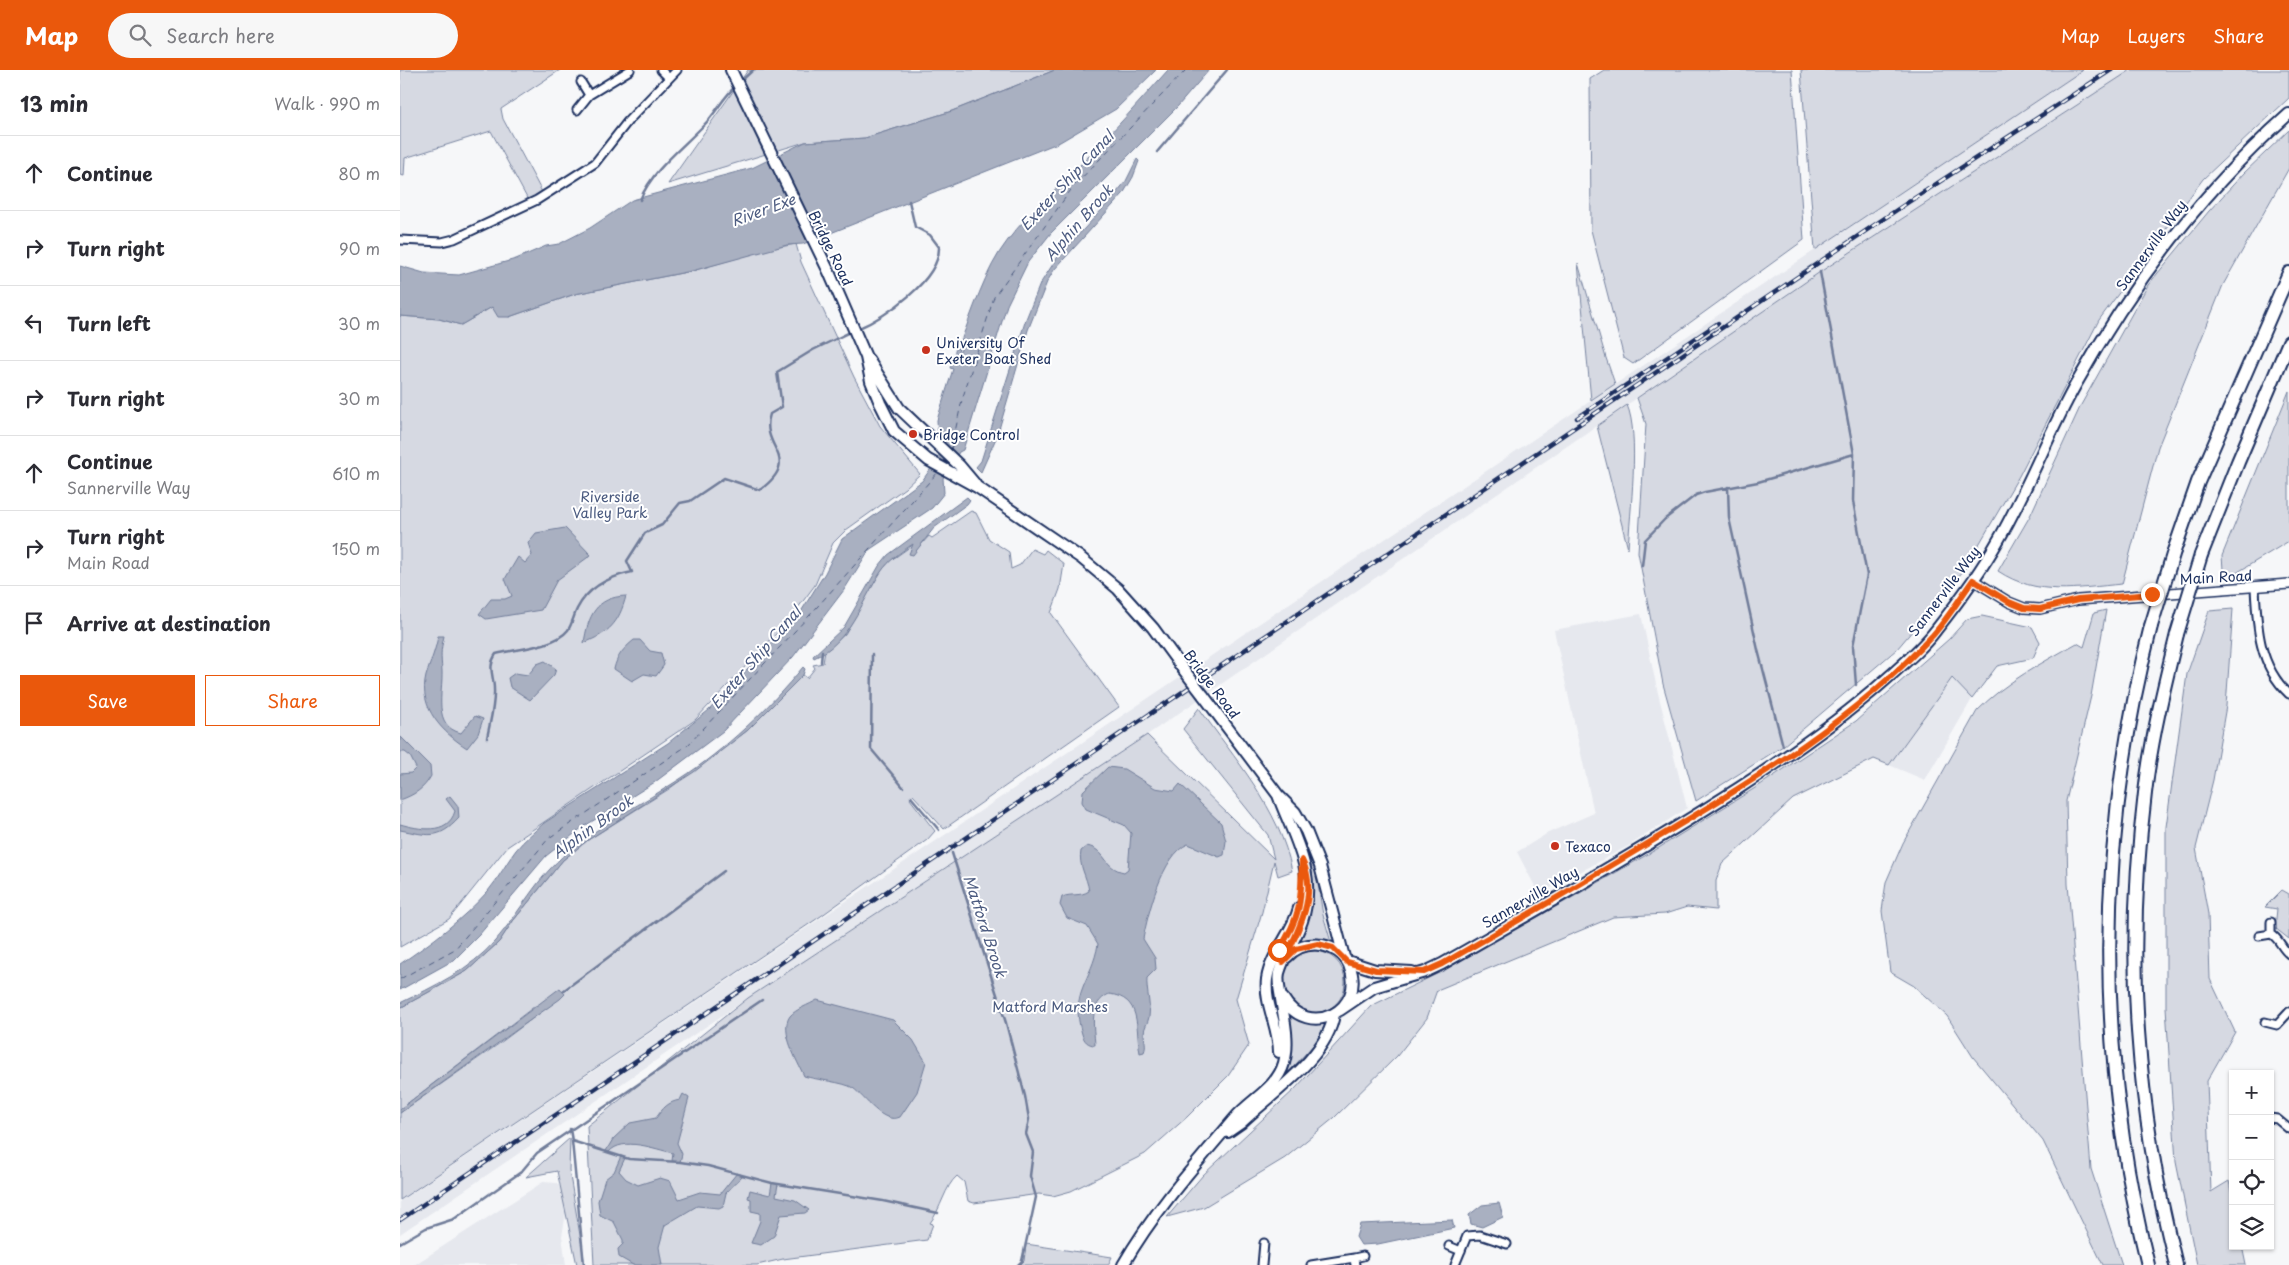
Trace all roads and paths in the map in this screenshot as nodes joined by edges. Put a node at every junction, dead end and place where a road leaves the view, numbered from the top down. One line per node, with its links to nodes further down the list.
1 (630, 70): 7 (street)
2 (661, 70): 5 (street)
3 (678, 70): 5 (street)
4 (732, 72): 13 (main road, Bridge Road)
5 (670, 78): 10 (street)
6 (581, 82): 7 (street)
7 (589, 95): 8 (street)
8 (577, 110)
9 (2289, 114): 15 (main road, Sannerville Way)
10 (400, 240)
11 (2289, 274): 48 (highway, bridge)
12 (2289, 342): 49 (highway, bridge)
13 (866, 357): 14 (main road, Bridge Road); 14 (main road, Bridge Road)
14 (977, 487): 19 (main road, Bridge Road, bridge)
15 (1973, 580): 17 (street, Main Road); 27 (main road, Sannerville Way)
16 (2289, 584): 17 (street, Main Road)
17 (2255, 588): 18 (street)
18 (2289, 694)
19 (1278, 795): 20 (main road); 25 (main road, Bridge Road)
20 (1302, 860): 26 (main road); 34 (main road)
21 (2272, 922): 22 (street)
22 (2271, 934): 23 (street); 24 (street)
23 (2260, 936)
24 (2289, 954)
25 (1346, 959): 26 (main road); 27 (main road); 29 (main road)
26 (1283, 962): 28 (main road)
27 (1424, 972): 29 (main road, Sannerville Way)
28 (1281, 996): 29 (main road); 34 (main road)
29 (1337, 1012): 37 (main road)
30 (2289, 1012): 32 (street)
31 (2265, 1022): 32 (street)
32 (2277, 1024): 33 (street)
33 (2284, 1031)
34 (1256, 1099): 37 (main road)
35 (2274, 1119): 36 (street)
36 (2289, 1129)
37 (1221, 1137): 44 (main road)
38 (1264, 1243): 45 (street)
39 (1506, 1244): 41 (street)
40 (1449, 1246): 41 (street)
41 (1461, 1251): 47 (street)
42 (1363, 1256): 43 (street)
43 (1354, 1262): 46 (street)
44 (1123, 1265)
45 (1262, 1265)
46 (1311, 1265)
47 (1455, 1265)
48 (2148, 1265)
49 (2176, 1265)

